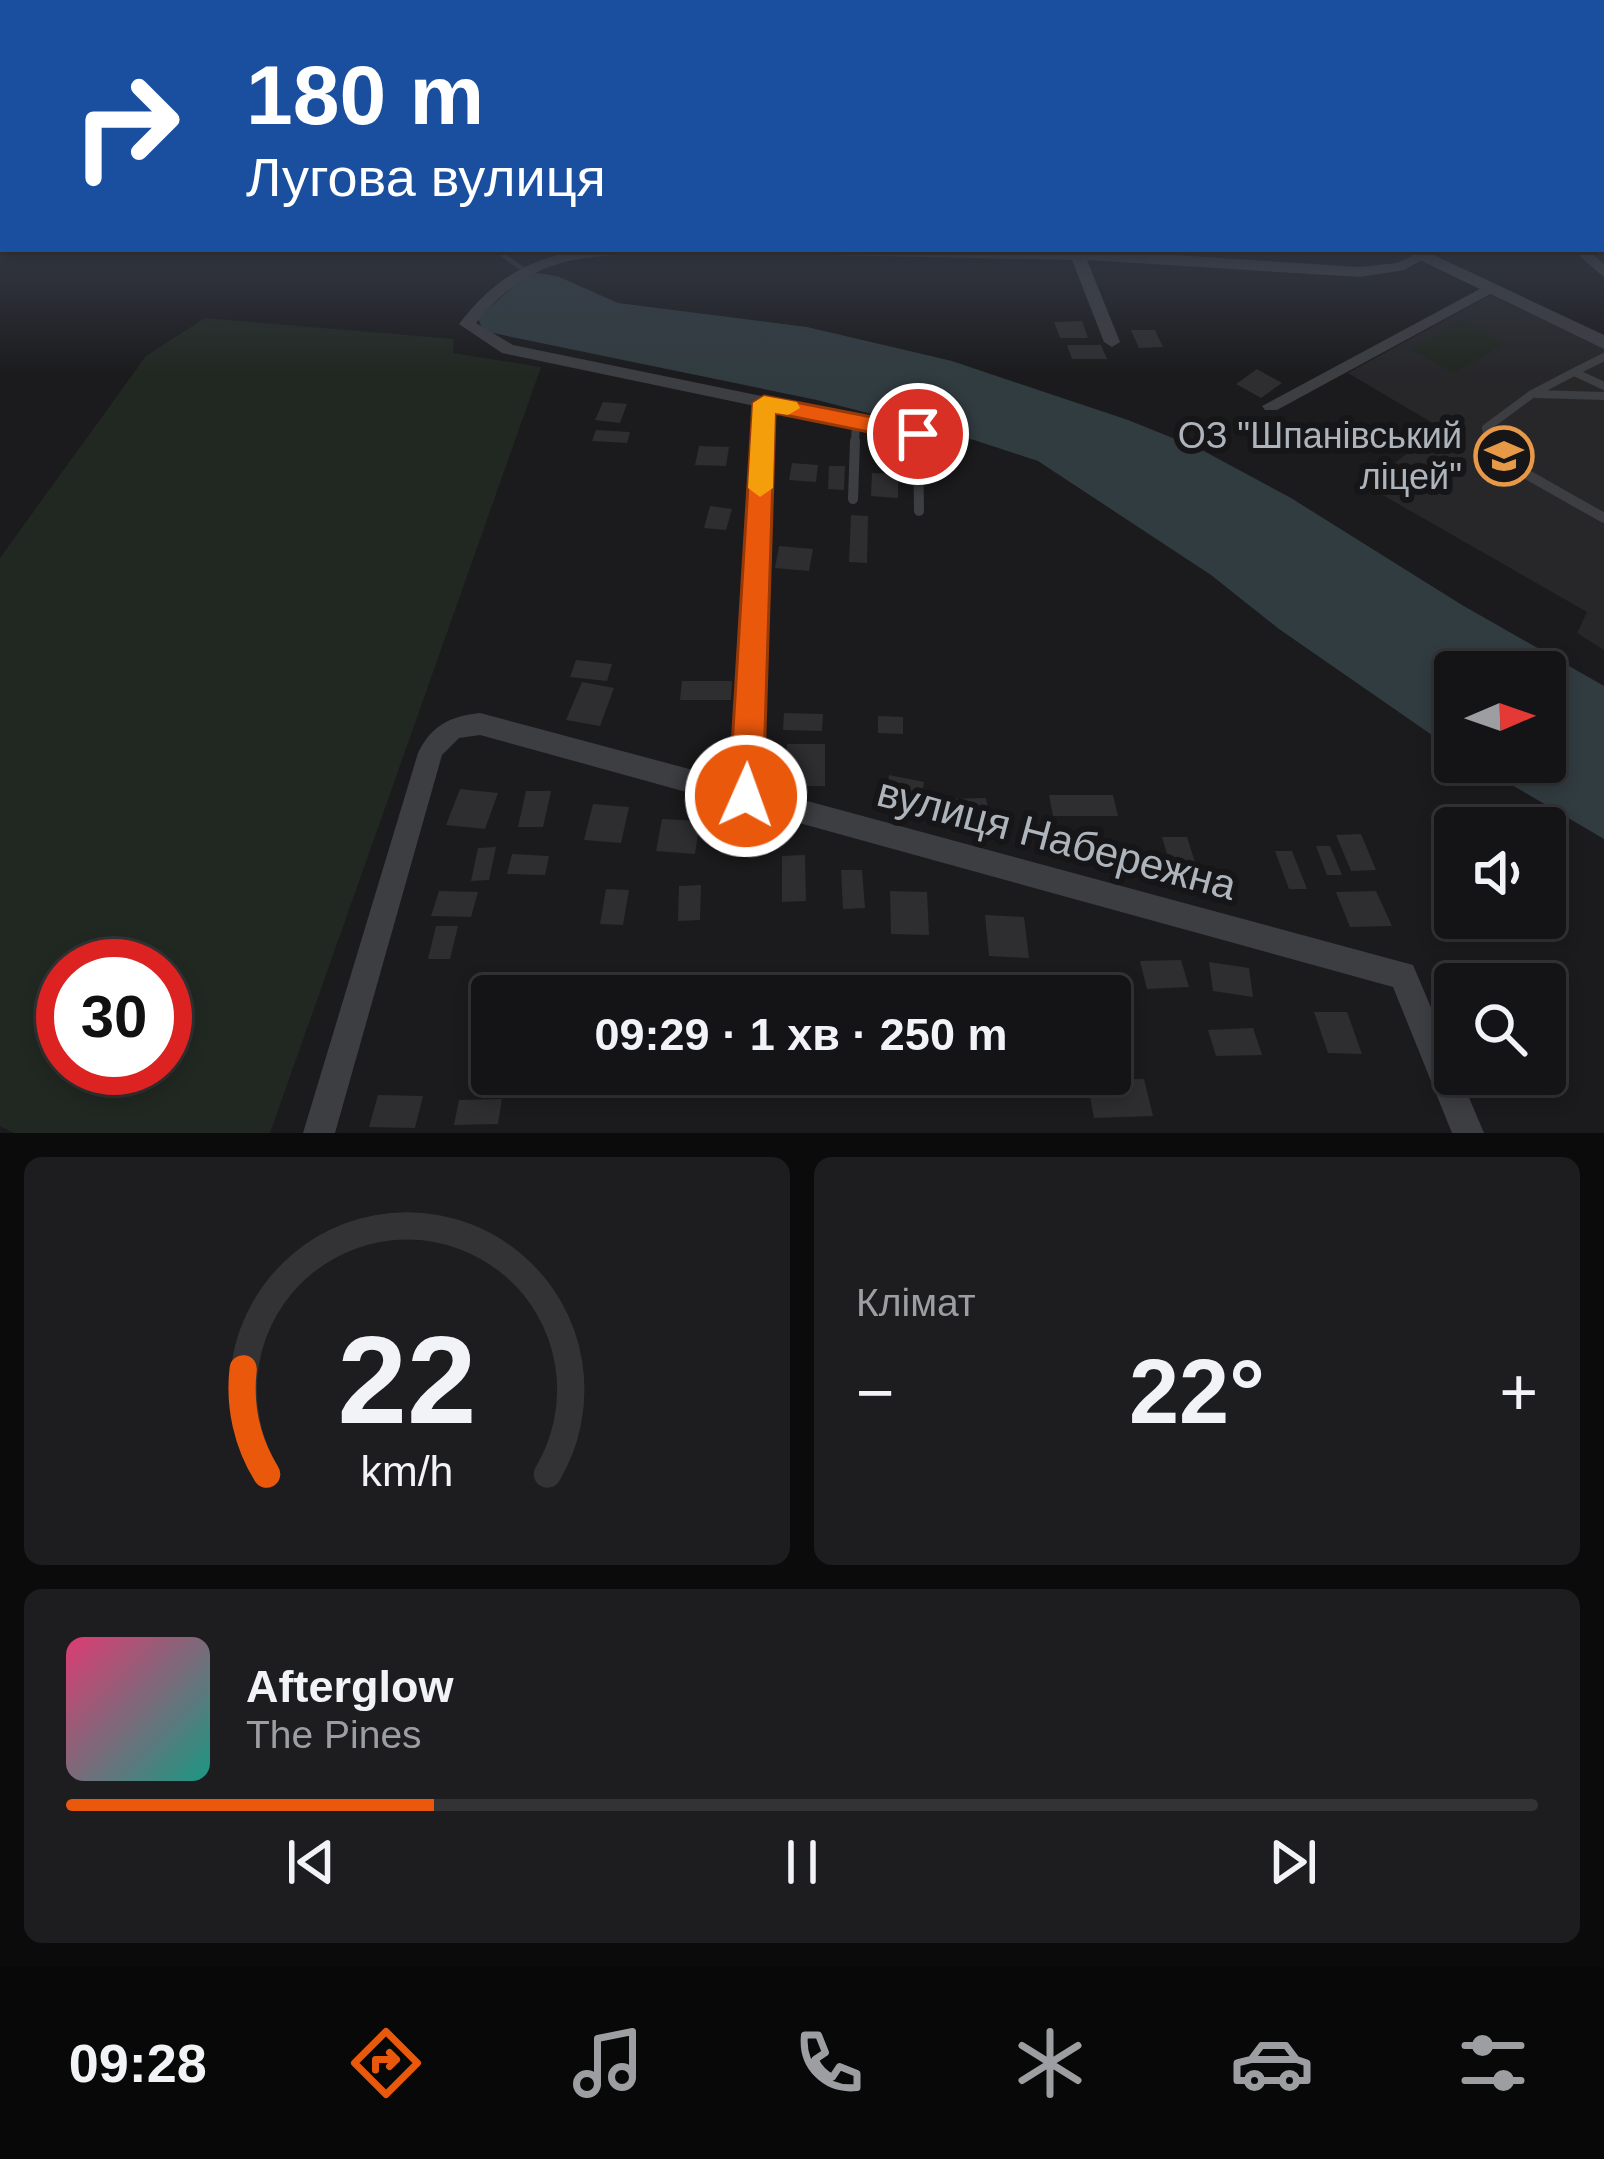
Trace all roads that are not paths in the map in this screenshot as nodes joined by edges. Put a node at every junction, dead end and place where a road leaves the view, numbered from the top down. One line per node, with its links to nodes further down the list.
1 (517, 271): 11 (street)
2 (1084, 271): 5 (street)
3 (1453, 271): 4 (street)
4 (1491, 288): 6 (street); 12 (street)
5 (1112, 342)
6 (1604, 343)
7 (1604, 357): 8 (lane)
8 (1574, 372): 9 (lane); 10 (lane)
9 (1604, 391): 10 (lane)
10 (1532, 394): 17 (lane)
11 (764, 403): 13 (street); 18 (street)
12 (1271, 406)
13 (856, 421): 14 (street); 15 (lane)
14 (918, 434): 16 (lane)
15 (853, 499)
16 (919, 512)
17 (1604, 518)
18 (746, 796): 19 (street, вулиця Набережна); 20 (street, вулиця Набережна)
19 (320, 1133)
20 (1468, 1133)

